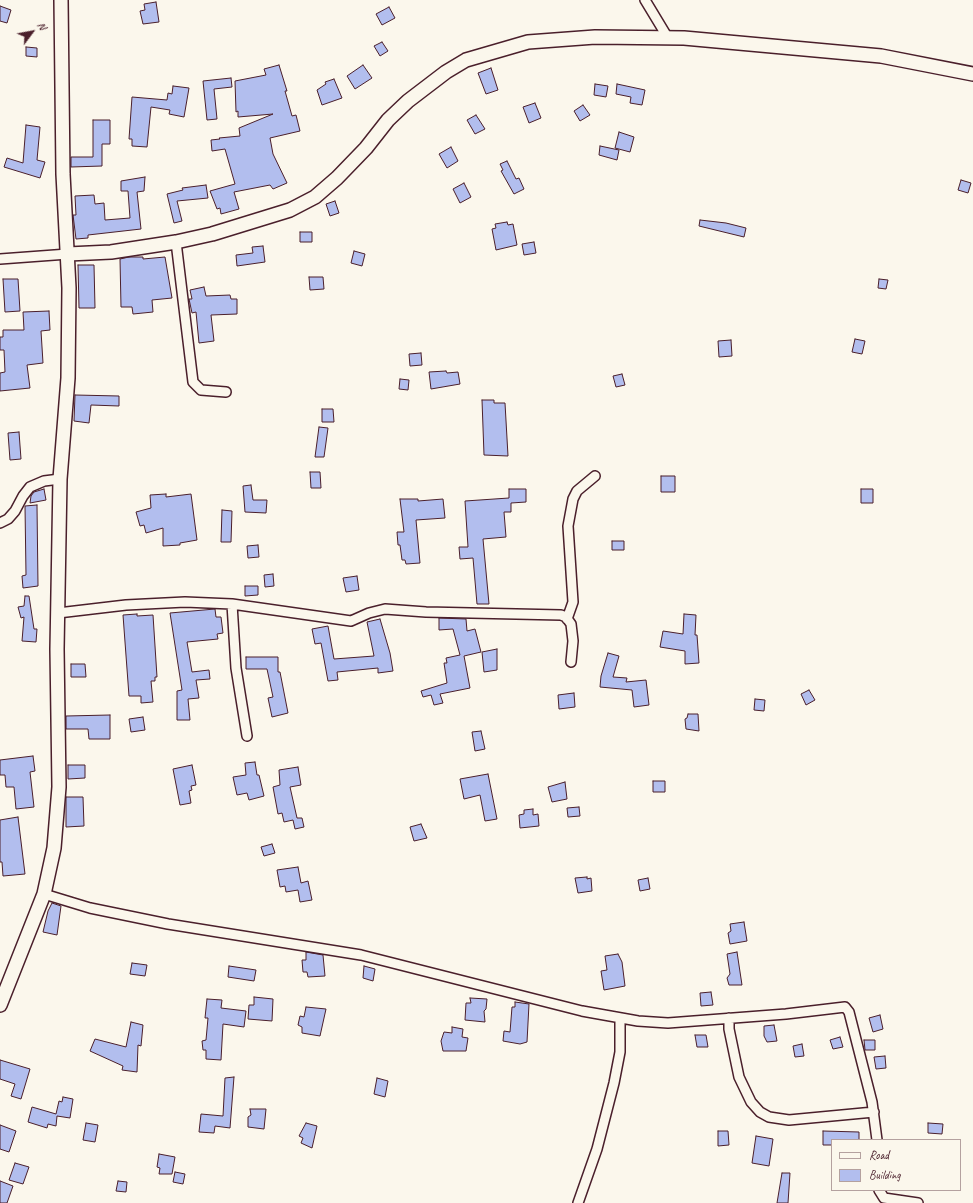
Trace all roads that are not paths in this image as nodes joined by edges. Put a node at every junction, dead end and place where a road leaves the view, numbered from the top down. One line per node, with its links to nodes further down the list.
1 (61, 0): 6 (street)
2 (645, 0): 3 (street)
3 (668, 38): 4 (street); 5 (street)
4 (973, 74)
5 (176, 242): 6 (street); 8 (street)
6 (68, 254): 7 (street); 10 (street)
7 (0, 259)
8 (226, 392)
9 (595, 476): 14 (street)
10 (60, 479): 11 (street); 13 (street)
11 (0, 523)
12 (232, 604): 13 (street); 14 (street); 16 (street)
13 (58, 613): 17 (street)
14 (568, 619): 15 (street)
15 (571, 662)
16 (247, 736)
17 (44, 894): 18 (street); 20 (street)
18 (0, 1004)
19 (729, 1018): 20 (street); 21 (street); 21 (street)
20 (620, 1019): 24 (street)
21 (874, 1112): 22 (street)
22 (877, 1139)
23 (880, 1191): 25 (street)
24 (578, 1203)
25 (918, 1203)

